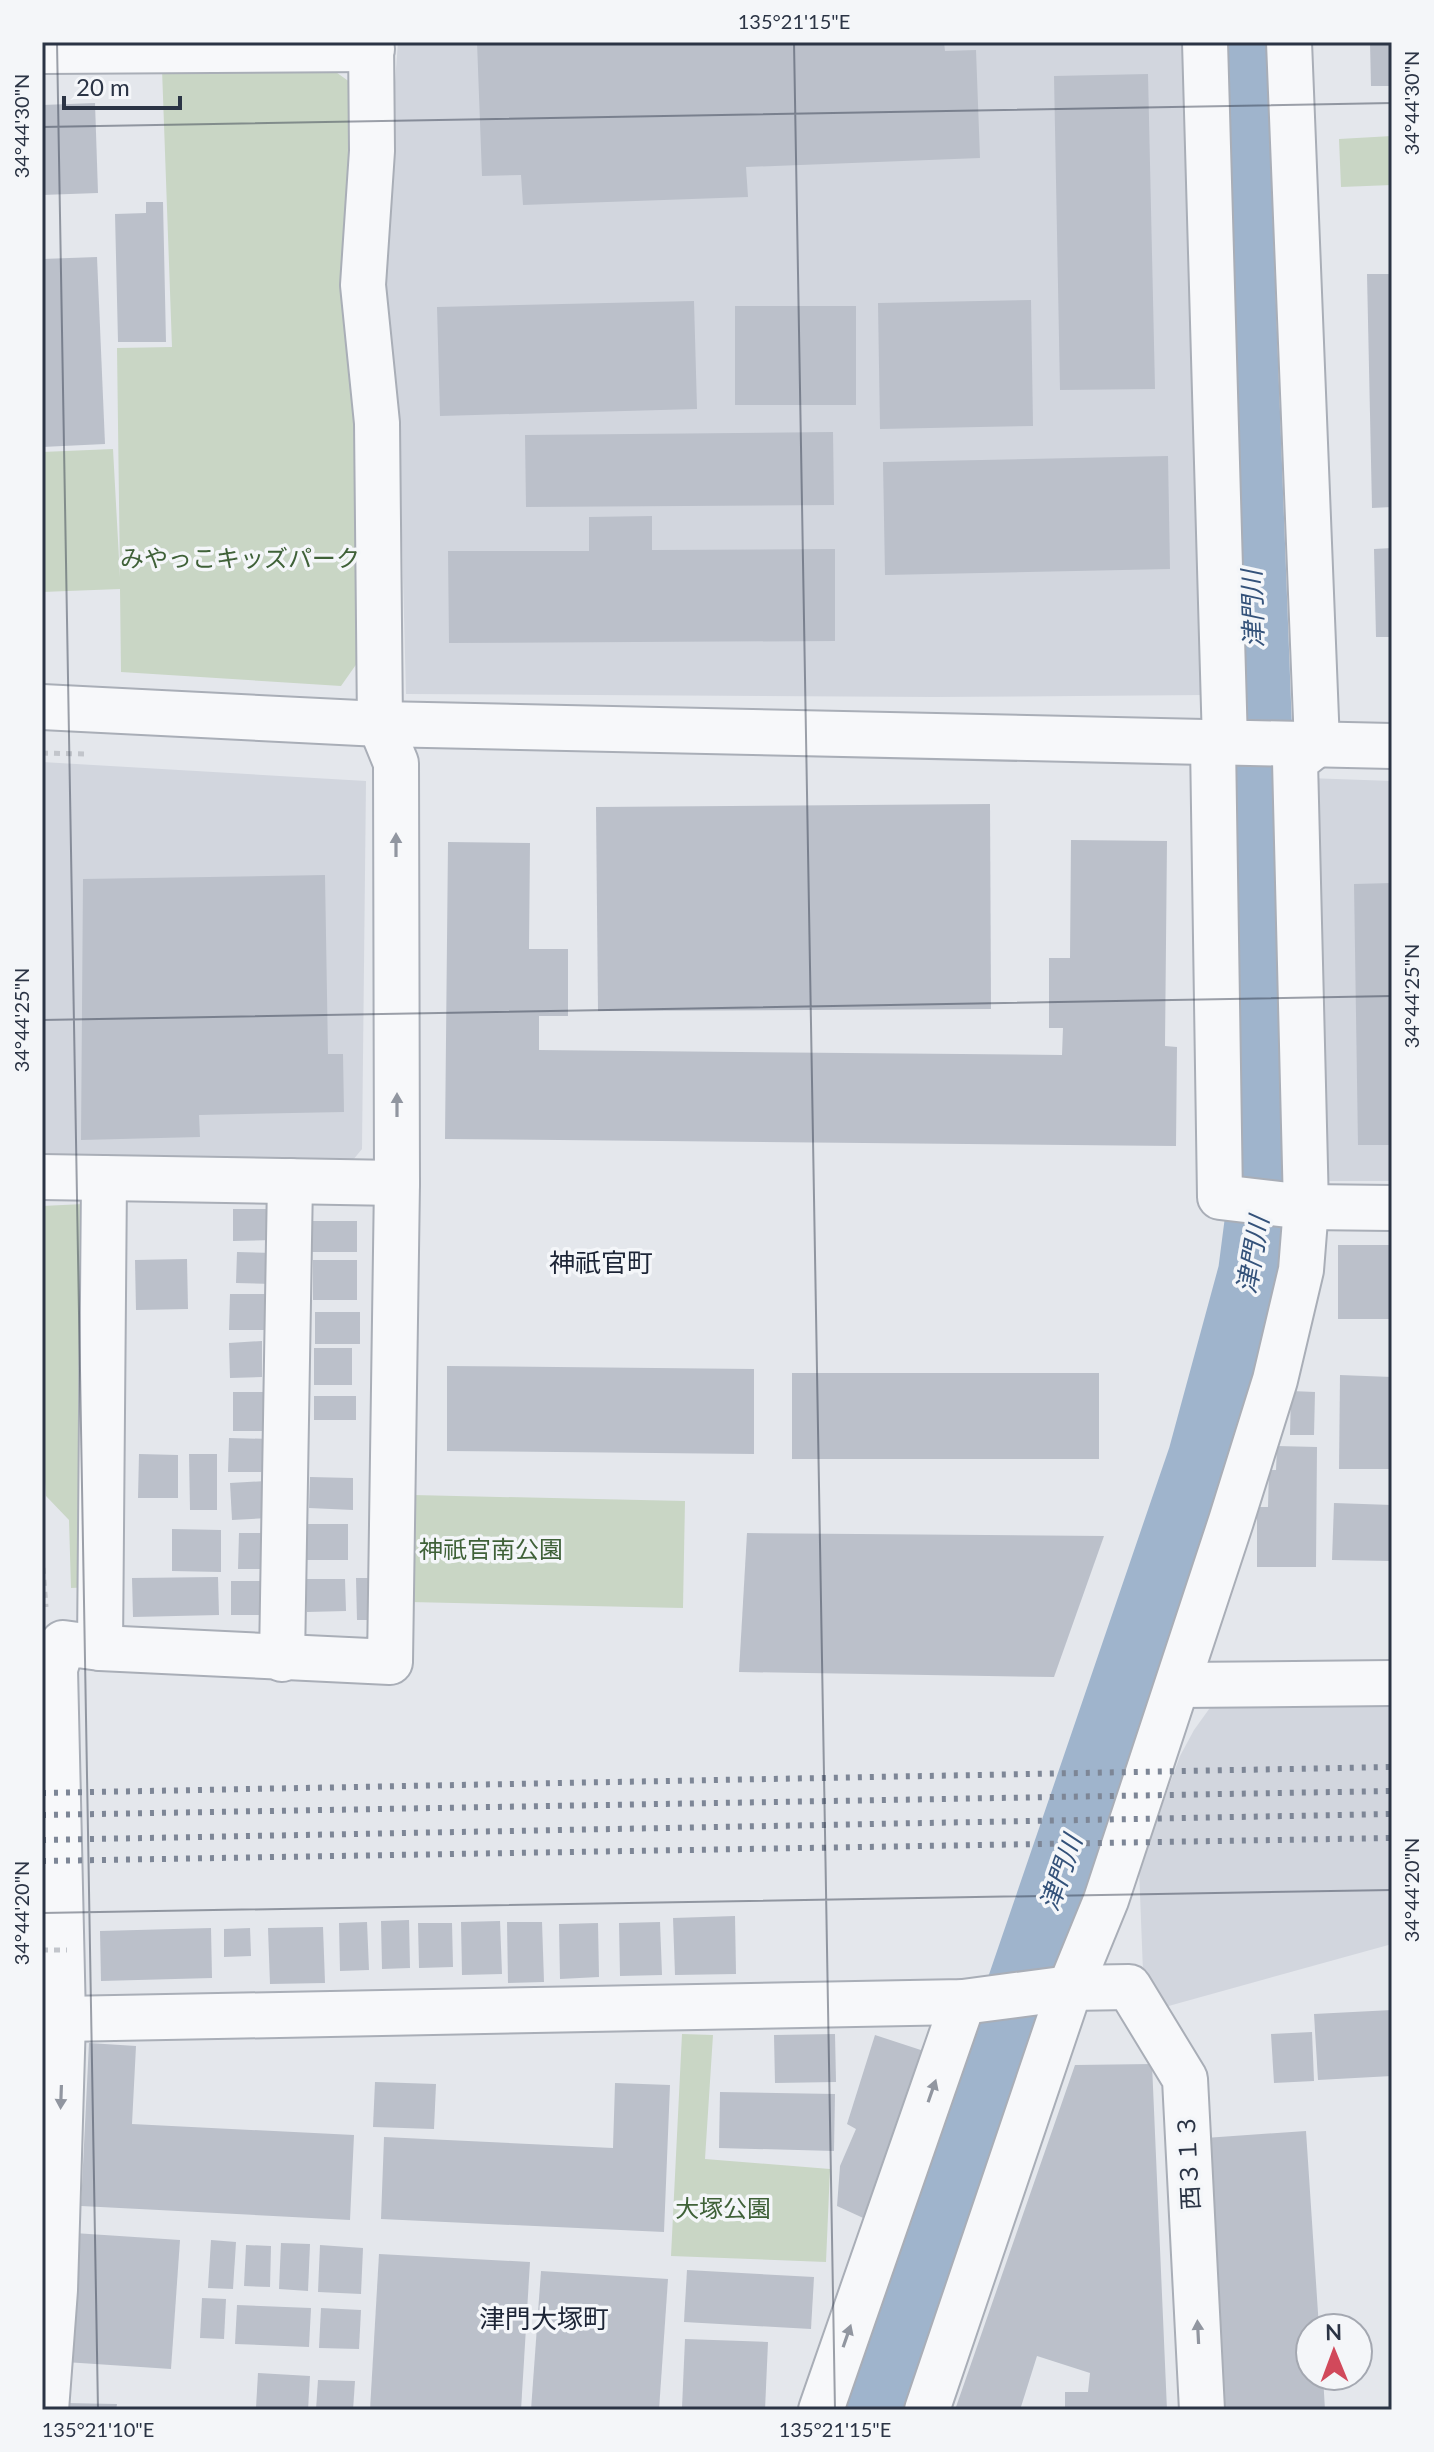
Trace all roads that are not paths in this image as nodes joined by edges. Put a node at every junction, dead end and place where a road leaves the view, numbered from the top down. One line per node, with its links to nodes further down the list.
1 (1205, 42): 7 (street)
2 (1289, 42): 8 (street)
3 (371, 46): 4 (street); 6 (street)
4 (42, 51)
5 (42, 707): 6 (street)
6 (380, 724): 7 (street); 13 (street, one-way to 6)
7 (1225, 743): 8 (street); 14 (street)
8 (1301, 743): 9 (street); 14 (street)
9 (1392, 746)
10 (42, 1177): 11 (street)
11 (104, 1178): 12 (street); 16 (street)
12 (290, 1181): 13 (street); 17 (street)
13 (397, 1183): 17 (street)
14 (1306, 1207): 15 (street); 19 (street)
15 (1392, 1208)
16 (70, 1633): 17 (street); 22 (street)
17 (282, 1659)
18 (1392, 1683): 19 (street)
19 (1179, 1685): 20 (street)
20 (1059, 1989): 21 (street); 25 (street); 26 (street, 西３１３, one-way to 20)
21 (970, 2001): 22 (street); 24 (street, one-way to 21)
22 (63, 2019): 23 (street, one-way to 23)
23 (46, 2410)
24 (821, 2410)
25 (927, 2410)
26 (1202, 2410)

